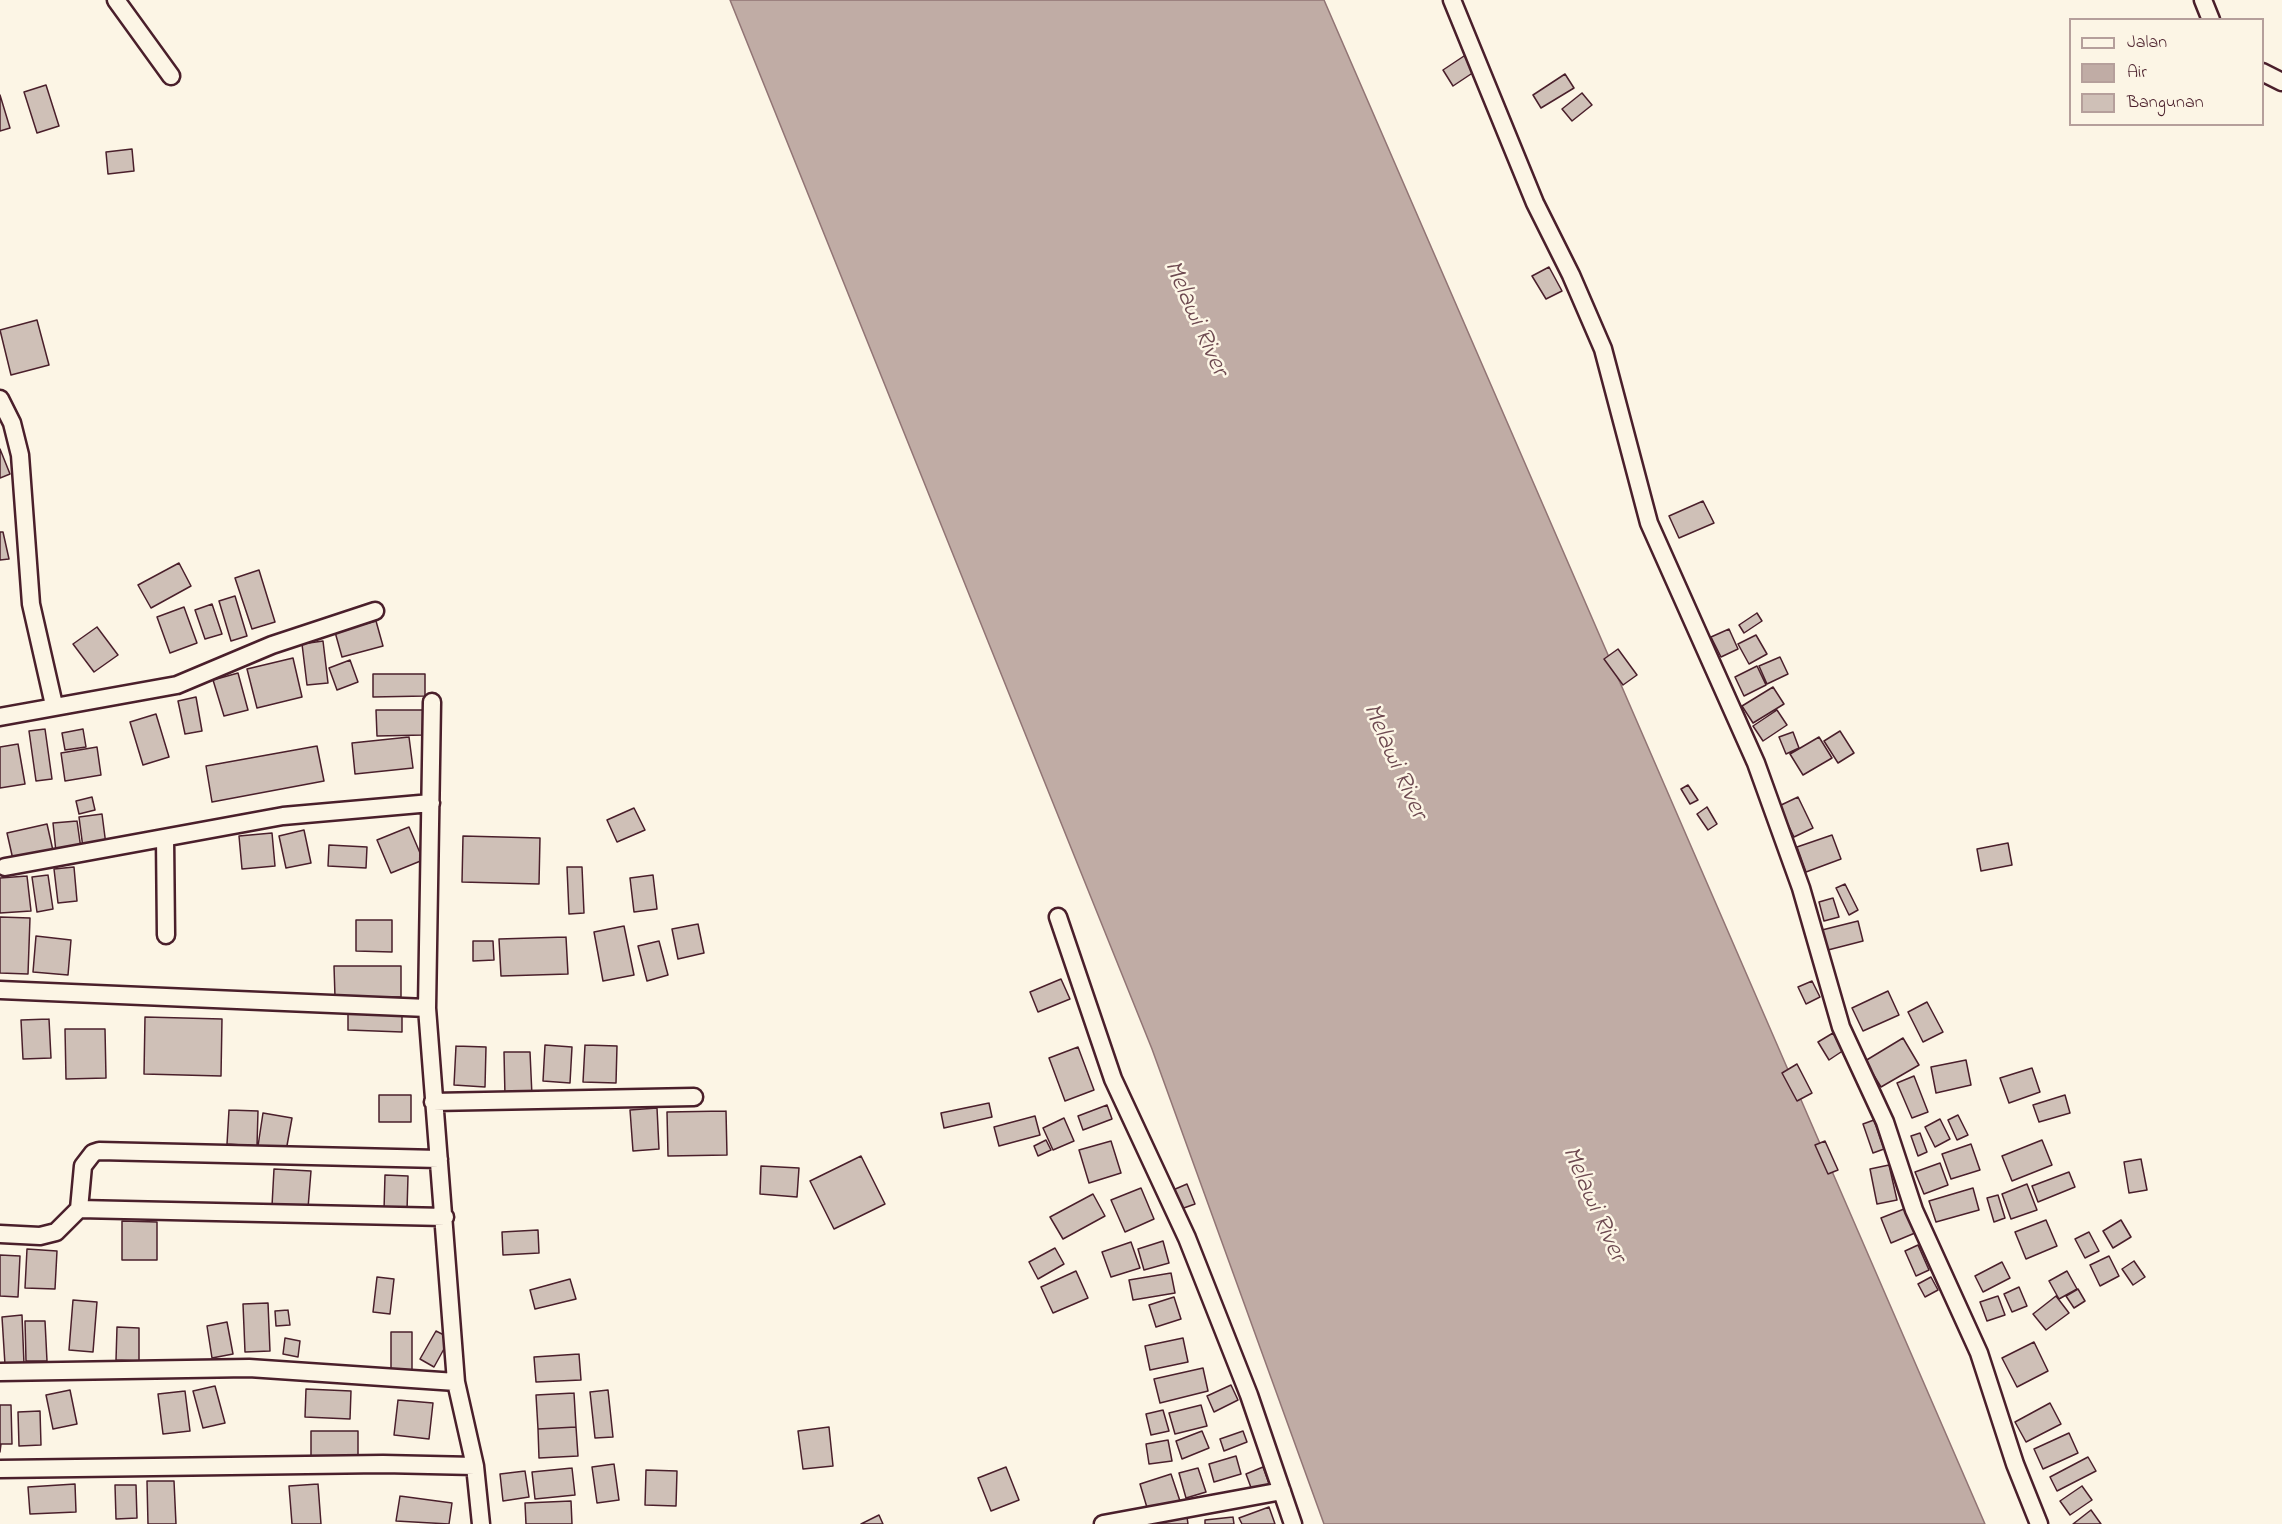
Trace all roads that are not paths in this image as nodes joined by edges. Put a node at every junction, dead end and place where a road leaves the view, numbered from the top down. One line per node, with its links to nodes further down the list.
1 (116, 0): 6 (street)
2 (1452, 0): 34 (street)
3 (2204, 0): 4 (street)
4 (2210, 18)
5 (2264, 73): 7 (street)
6 (171, 76)
7 (2282, 82)
8 (0, 399): 11 (street)
9 (375, 611): 11 (street)
10 (432, 702): 13 (street)
11 (54, 705): 12 (street)
12 (0, 717)
13 (431, 803): 14 (street); 19 (street)
14 (165, 838): 15 (street); 17 (street)
15 (5, 867)
16 (1058, 917): 30 (street)
17 (166, 934)
18 (0, 990): 19 (street)
19 (427, 1008): 21 (street)
20 (694, 1097): 21 (street)
21 (433, 1102): 22 (street)
22 (439, 1159): 23 (street); 24 (street)
23 (79, 1209): 24 (street); 25 (street)
24 (445, 1217): 27 (street)
25 (0, 1234)
26 (0, 1372): 27 (street)
27 (456, 1382): 28 (street)
28 (475, 1466): 29 (street); 31 (street)
29 (0, 1469)
30 (1282, 1491): 32 (street); 33 (street)
31 (482, 1524)
32 (1103, 1524)
33 (1293, 1524)
34 (2039, 1524)

